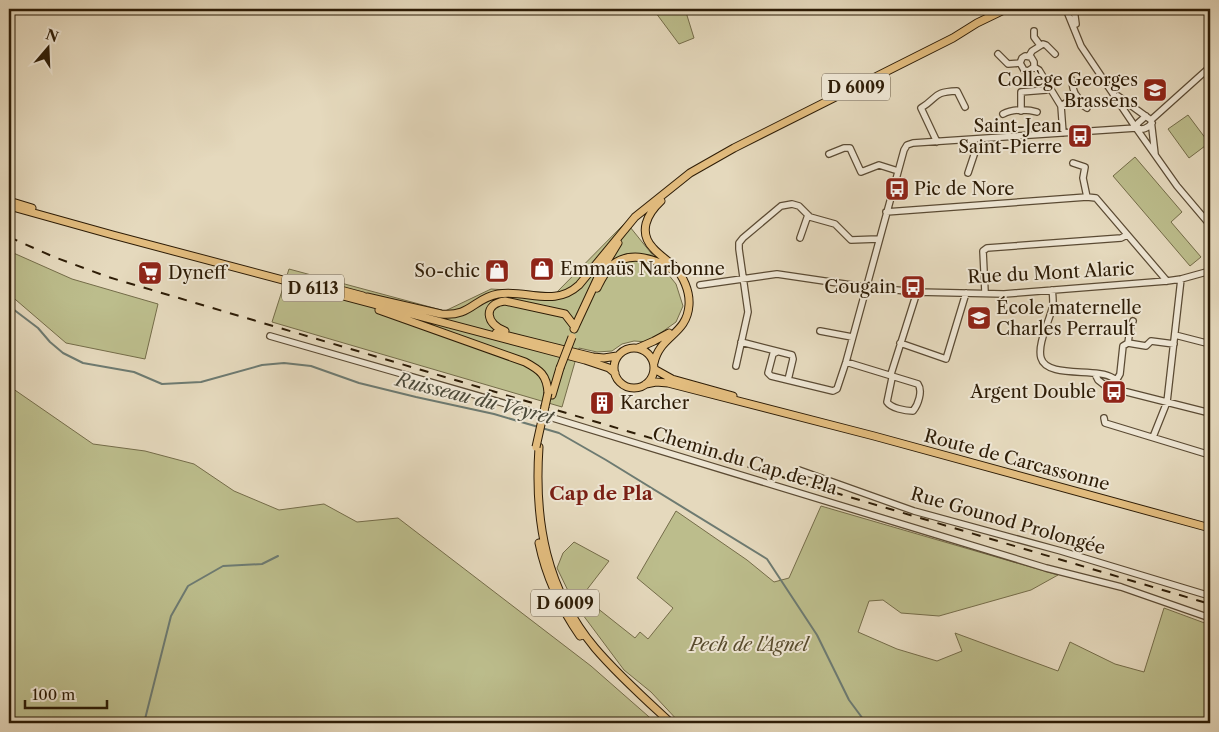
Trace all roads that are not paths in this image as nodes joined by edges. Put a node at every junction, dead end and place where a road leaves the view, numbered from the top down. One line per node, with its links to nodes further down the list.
1 (994, 9): 7 (main road, D 6009)
2 (1006, 9): 7 (main road, D 6009)
3 (1066, 9): 9 (street)
4 (1074, 9): 9 (street)
5 (1203, 9): 6 (street)
6 (1210, 12)
7 (977, 23): 33 (main road, D 6009)
8 (1034, 31): 10 (street)
9 (1077, 33): 20 (street)
10 (1040, 45): 12 (street); 13 (street)
11 (998, 54): 14 (street)
12 (1055, 54)
13 (1029, 56): 14 (street); 16 (street)
14 (1020, 63): 16 (street)
15 (1210, 67): 17 (street)
16 (1034, 68): 19 (street)
17 (1208, 74): 28 (street)
18 (1072, 80): 21 (street)
19 (1050, 88): 22 (street); 25 (street)
20 (1112, 92): 28 (street); 29 (street)
21 (1077, 96): 22 (street); 24 (street)
22 (1061, 106): 30 (street)
23 (966, 107): 32 (street)
24 (1087, 108)
25 (1021, 111): 26 (street); 27 (street)
26 (1038, 112)
27 (1003, 114)
28 (1150, 120): 29 (street); 29 (street); 35 (street)
29 (1136, 128): 30 (street); 35 (street)
30 (1063, 133): 31 (street)
31 (974, 140): 32 (street); 38 (street)
32 (937, 142): 37 (street)
33 (734, 148): 41 (main road, D 6009); 52 (main road)
34 (829, 154): 37 (street)
35 (1156, 158): 45 (street)
36 (1073, 163): 39 (street)
37 (898, 171): 43 (street)
38 (968, 173)
39 (1086, 197): 43 (street); 48 (street)
40 (9, 201): 63 (main road, D 6113)
41 (651, 205): 63 (main road); 66 (main road, D 6009)
42 (9, 206): 59 (main road, D 6113)
43 (886, 212): 50 (street)
44 (808, 215): 49 (street); 50 (street); 53 (street)
45 (1202, 215): 46 (street); 47 (street)
46 (1210, 221)
47 (1210, 225)
48 (1127, 235): 55 (street); 61 (street)
49 (800, 238)
50 (878, 239): 57 (street)
51 (1210, 271): 54 (street, Rue du Mont Alaric)
52 (683, 278): 64 (main road); 66 (main road)
53 (744, 279): 56 (street, Rue du Mont Alaric); 57 (street, Rue du Mont Alaric); 71 (street)
54 (1181, 279): 55 (street, Rue du Mont Alaric); 68 (street)
55 (1168, 281): 58 (street, Rue du Mont Alaric)
56 (700, 285)
57 (865, 287): 60 (street, Rue du Mont Alaric); 70 (street)
58 (1052, 290): 61 (street, Rue du Mont Alaric); 84 (street)
59 (327, 292): 83 (main road, D 6113); 90 (main road)
60 (916, 292): 62 (street, Rue du Mont Alaric); 73 (street)
61 (985, 292): 62 (street, Rue du Mont Alaric)
62 (966, 293): 73 (street)
63 (367, 297): 77 (main road, D 6113)
64 (685, 319): 76 (main road); 81 (main road)
65 (1133, 321): 72 (street)
66 (575, 327): 77 (main road); 90 (main road, D 6009, bridge)
67 (820, 331): 70 (street)
68 (1175, 335): 74 (street); 75 (street)
69 (270, 336): 101 (street, Chemin du Cap de Pla)
70 (852, 337): 80 (street)
71 (740, 342): 78 (street); 82 (street)
72 (1128, 343): 74 (street); 87 (street)
73 (900, 344): 85 (street)
74 (1174, 344): 91 (street)
75 (1210, 344)
76 (638, 348): 79 (main road); 81 (main road)
77 (560, 349): 79 (main road, D 6113)
78 (777, 352): 86 (street); 86 (street)
79 (618, 356): 83 (main road)
80 (846, 362): 85 (street); 86 (street)
81 (654, 366): 88 (main road); 94 (main road, Route de Carcassonne)
82 (736, 366)
83 (615, 373): 88 (main road)
84 (1095, 374): 87 (street); 89 (street)
85 (892, 376): 85 (street)
86 (788, 380)
87 (1116, 381): 89 (street)
88 (646, 384): 94 (main road, Route de Carcassonne)
89 (1122, 391): 91 (street)
90 (550, 394): 96 (main road, D 6009, bridge)
91 (1167, 402): 92 (street); 95 (street)
92 (1210, 413)
93 (1104, 418): 95 (street)
94 (817, 421): 99 (main road, Route de Carcassonne)
95 (1153, 437): 97 (street)
96 (538, 447): 102 (main road, D 6009); 103 (main road, D 6009)
97 (1210, 454)
98 (798, 470): 100 (street, Rue Gounod Prolongée)
99 (1210, 528)
100 (1210, 596)
101 (1210, 618)
102 (665, 723)
103 (671, 723)

